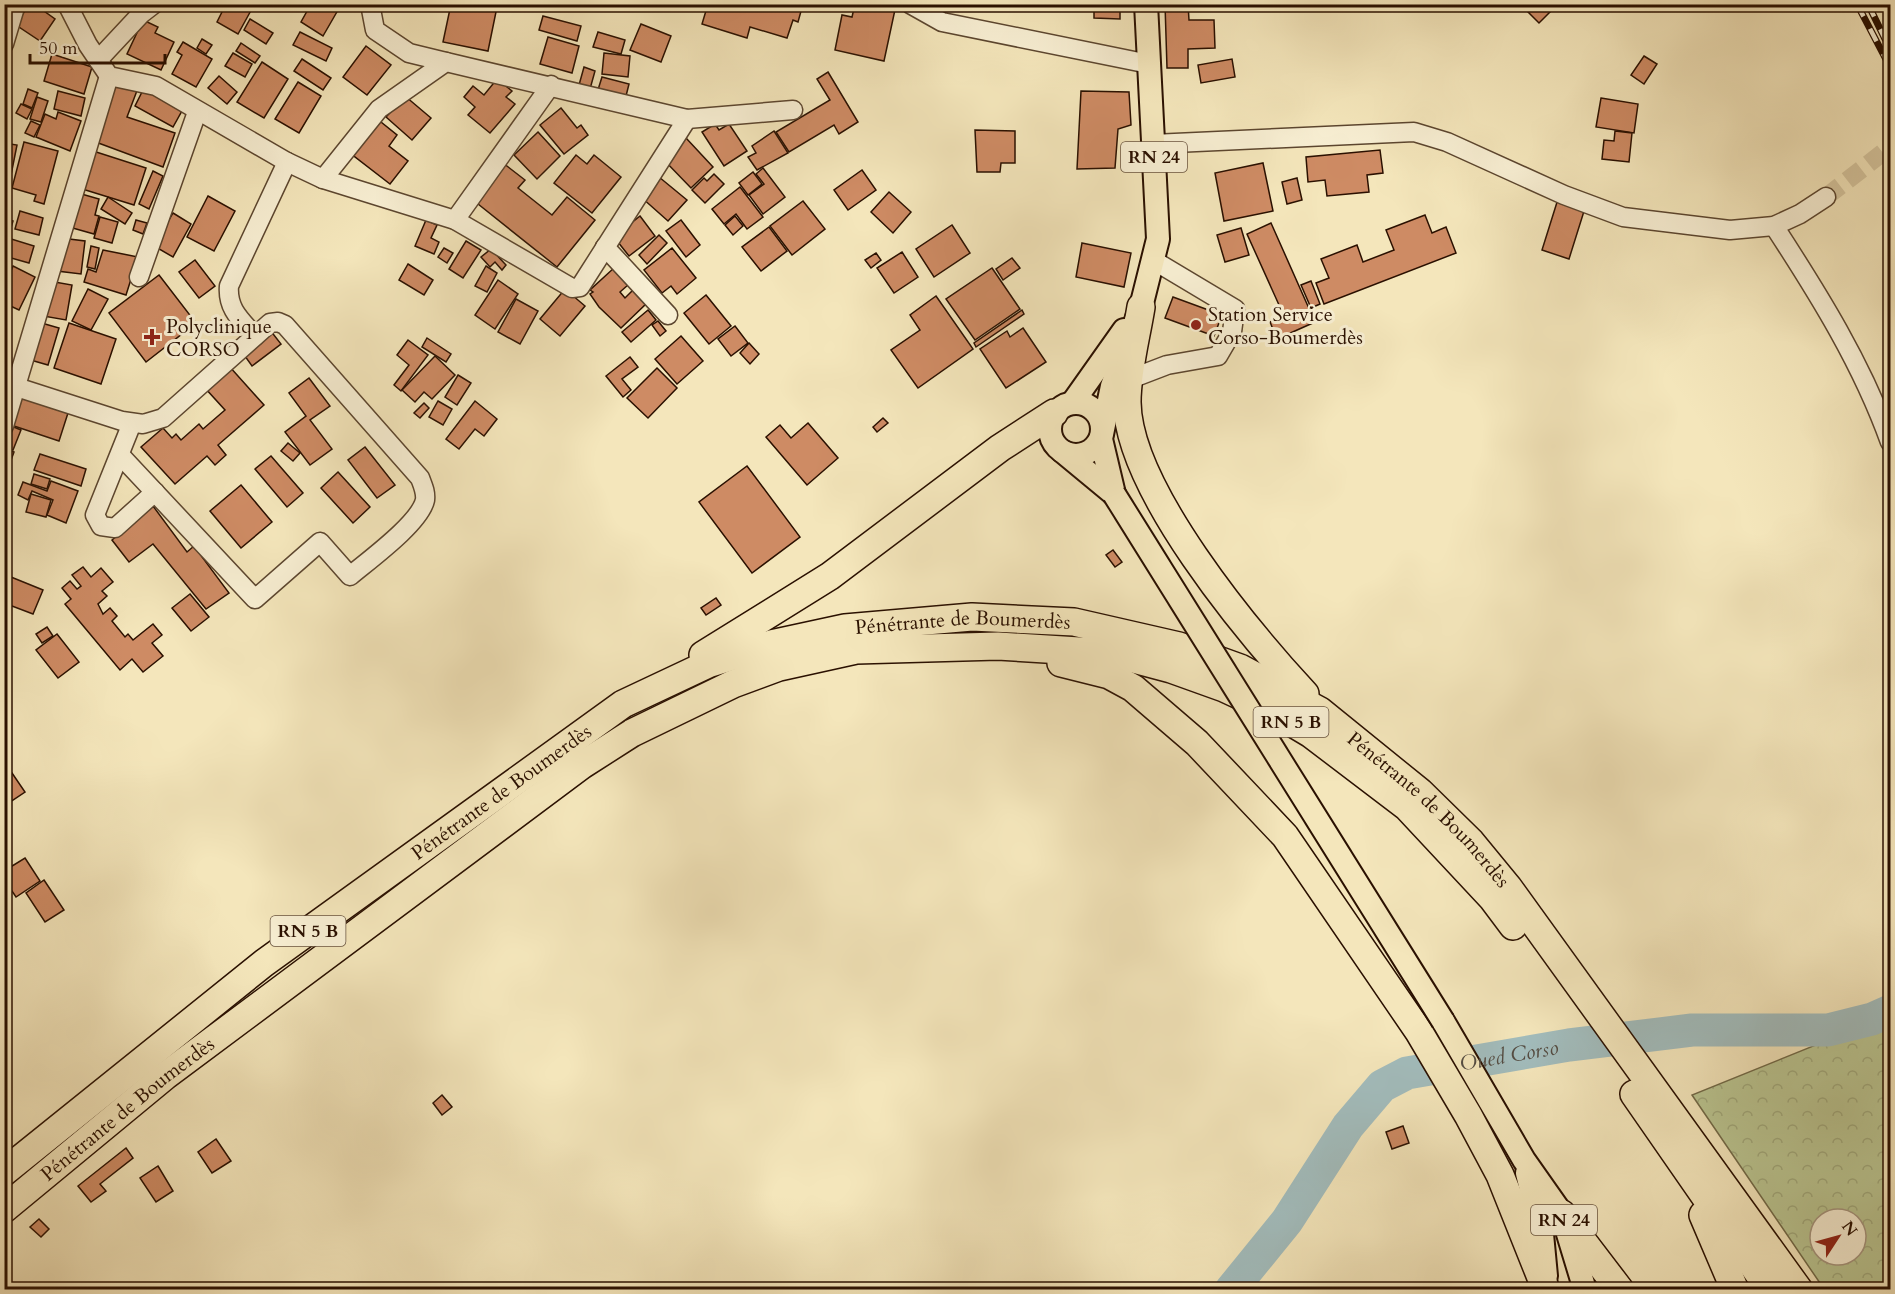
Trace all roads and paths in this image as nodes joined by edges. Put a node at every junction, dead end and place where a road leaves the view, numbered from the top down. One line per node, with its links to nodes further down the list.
1 (16, 4): 7 (street)
2 (67, 4): 8 (street)
3 (154, 4): 8 (street)
4 (370, 4): 9 (street)
5 (910, 4): 10 (street)
6 (1146, 4): 10 (main road, RN 24)
7 (4, 44)
8 (98, 60): 11 (street)
9 (446, 62): 12 (street); 18 (street)
10 (1149, 64): 16 (main road, RN 24)
11 (109, 76): 14 (street); 29 (street)
12 (551, 85): 15 (street); 20 (street)
13 (793, 110): 15 (street)
14 (197, 112): 17 (street); 24 (street)
15 (687, 119): 22 (street)
16 (1153, 144): 21 (street); 23 (main road, RN 24)
17 (287, 162): 18 (street); 27 (street)
18 (323, 179): 20 (street)
19 (1826, 197): 21 (street)
20 (454, 220): 22 (street)
21 (1774, 226): 34 (street)
22 (605, 247): 26 (street)
23 (1153, 260): 25 (main road, RN 24); 28 (street)
24 (139, 277)
25 (1141, 307): 28 (highway); 30 (main road)
26 (668, 315)
27 (255, 336): 31 (street); 37 (street)
28 (1121, 382): 33 (main road); 41 (highway)
29 (11, 386): 31 (street); 32 (street)
30 (1064, 408): 33 (main road); 35 (main road); 40 (highway)
31 (132, 423): 36 (street)
32 (4, 426)
33 (1101, 439): 35 (main road); 38 (main road)
34 (1890, 442)
35 (1058, 448): 38 (main road)
36 (120, 455): 37 (street); 37 (street)
37 (154, 492)
38 (1114, 494): 43 (main road, RN 24, bridge)
39 (856, 650): 42 (highway, Pénétrante de Boumerdès / RN 5 B); 45 (highway, Pénétrante de Boumerdès / RN 5 B); 47 (highway)
40 (623, 704): 41 (highway, Pénétrante de Boumerdès / RN 5 B); 44 (highway, Pénétrante de Boumerdès / RN 5 B)
41 (1320, 711): 52 (highway, Pénétrante de Boumerdès / RN 5 B)
42 (1677, 1157): 50 (highway); 51 (highway, Pénétrante de Boumerdès / RN 5 B)
43 (1524, 1160): 46 (main road, RN 24); 47 (main road)
44 (4, 1172)
45 (4, 1209)
46 (1562, 1214): 48 (main road, RN 24); 49 (highway, RN 24)
47 (1547, 1290)
48 (1586, 1290)
49 (1620, 1290)
50 (1735, 1290)
51 (1770, 1290)
52 (1799, 1290)

